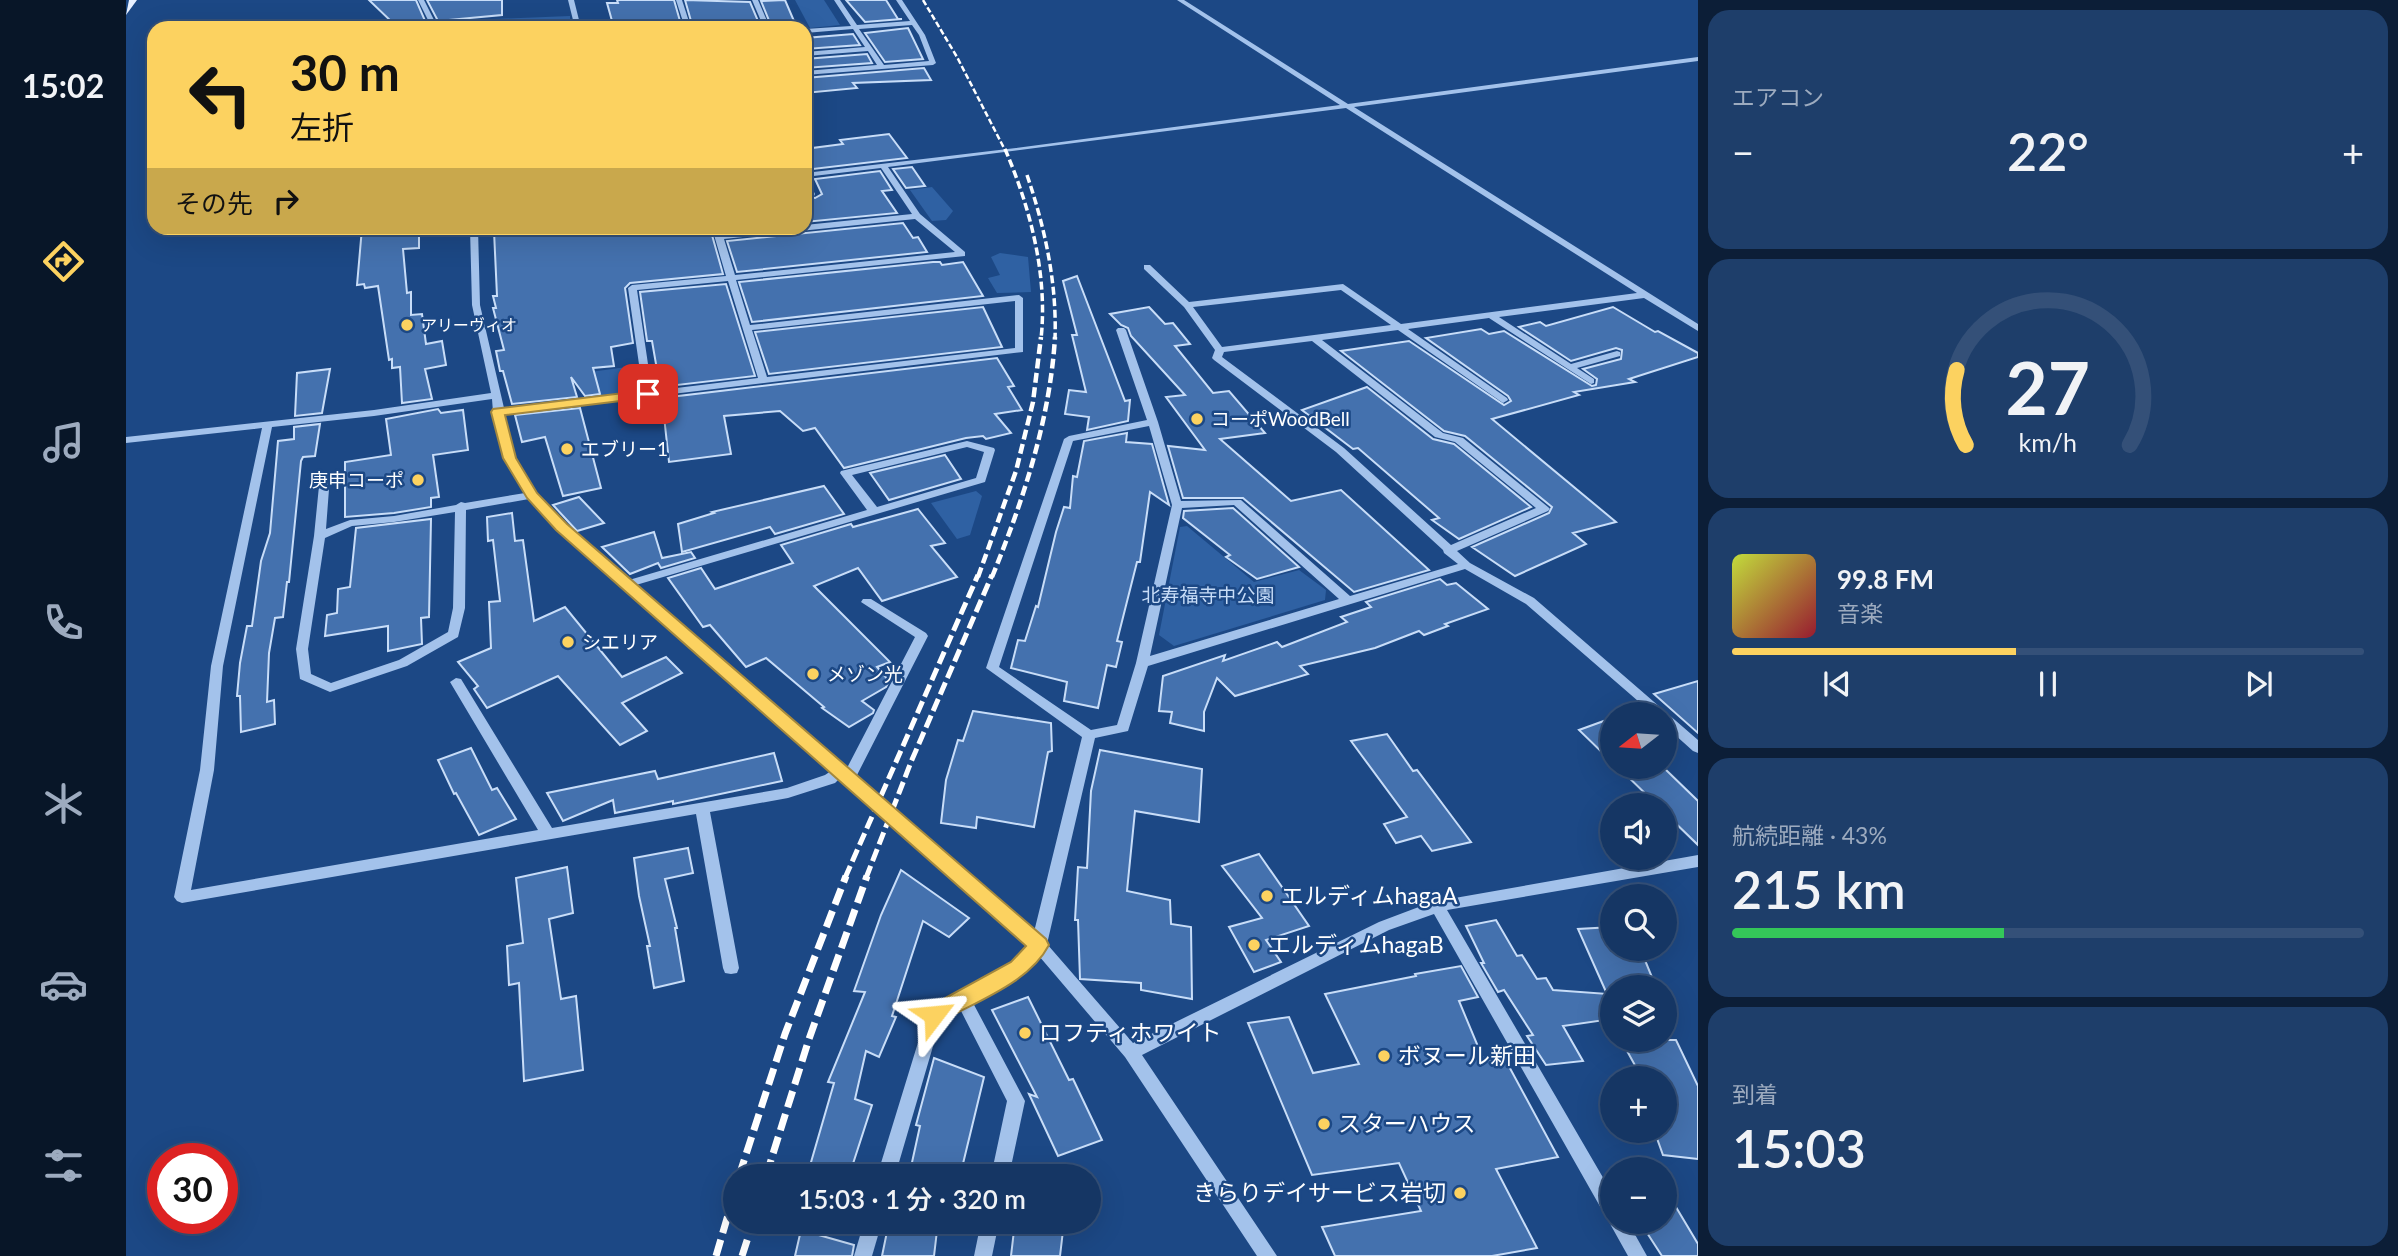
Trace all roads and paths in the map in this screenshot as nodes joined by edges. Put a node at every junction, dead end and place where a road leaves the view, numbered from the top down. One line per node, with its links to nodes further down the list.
1 (133, 0): 9 (main road)
2 (421, 0): 10 (street)
3 (571, 0): 11 (street)
4 (679, 0): 12 (street)
5 (755, 0): 13 (street)
6 (837, 0): 15 (street)
7 (899, 0): 14 (street)
8 (1180, 0): 22 (street)
9 (126, 12)
10 (432, 21)
11 (576, 21)
12 (686, 21)
13 (765, 21)
14 (914, 23): 15 (street); 20 (street)
15 (855, 27): 16 (street); 17 (street)
16 (812, 30)
17 (870, 49): 18 (street); 20 (street)
18 (812, 53)
19 (1698, 59): 22 (street)
20 (881, 66): 21 (street)
21 (812, 72)
22 (1348, 106): 23 (street); 31 (street)
23 (884, 167): 24 (street); 25 (street)
24 (812, 174)
25 (917, 216): 26 (street); 30 (street)
26 (812, 224)
27 (474, 235): 45 (street)
28 (718, 235): 30 (street)
29 (1146, 267): 32 (street)
30 (731, 278): 35 (street); 44 (street)
31 (1646, 295): 33 (street); 36 (street)
32 (1187, 305): 34 (street); 39 (street)
33 (1490, 315): 34 (street); 41 (street)
34 (1401, 327): 38 (street); 46 (street)
35 (746, 328): 42 (street); 42 (street)
36 (1698, 328)
37 (1121, 330): 48 (street)
38 (1314, 338): 39 (street); 57 (street)
39 (1220, 350): 57 (street)
40 (1617, 354): 41 (street)
41 (1569, 367): 43 (street)
42 (763, 380): 44 (street)
43 (1591, 381)
44 (648, 394): 47 (street)
45 (494, 396): 47 (street); 49 (street)
46 (1503, 400)
47 (498, 412): 52 (street)
48 (1153, 422): 53 (street); 66 (street)
49 (268, 424): 50 (street); 70 (street)
50 (126, 440)
51 (325, 476): 56 (street)
52 (532, 495): 54 (street); 59 (street)
53 (1177, 505): 60 (street); 62 (street)
54 (461, 506): 56 (street); 56 (street)
55 (874, 511): 55 (street); 59 (street)
56 (320, 536)
57 (1448, 551): 58 (street)
58 (1466, 565): 60 (street); 64 (street)
59 (628, 584): 68 (street)
60 (1348, 601): 62 (street)
61 (867, 602): 68 (street)
62 (1142, 663): 66 (street)
63 (456, 682): 70 (street)
64 (1646, 702)
65 (1677, 729): 67 (street)
66 (1089, 735): 73 (street)
67 (1698, 748)
68 (845, 774): 69 (street); 73 (street)
69 (702, 808): 70 (street); 74 (street)
70 (548, 834)
71 (1698, 861): 72 (street)
72 (1437, 906): 76 (street); 79 (street)
73 (1038, 945): 75 (street); 76 (street)
74 (731, 968)
75 (963, 999): 77 (street); 78 (street)
76 (1132, 1052): 85 (street)
77 (890, 1164)
78 (1003, 1164)
79 (1600, 1190)
80 (869, 1234): 83 (street)
81 (988, 1234): 84 (street)
82 (1625, 1234): 86 (street)
83 (863, 1256)
84 (983, 1256)
85 (1268, 1256)
86 (1638, 1256)

